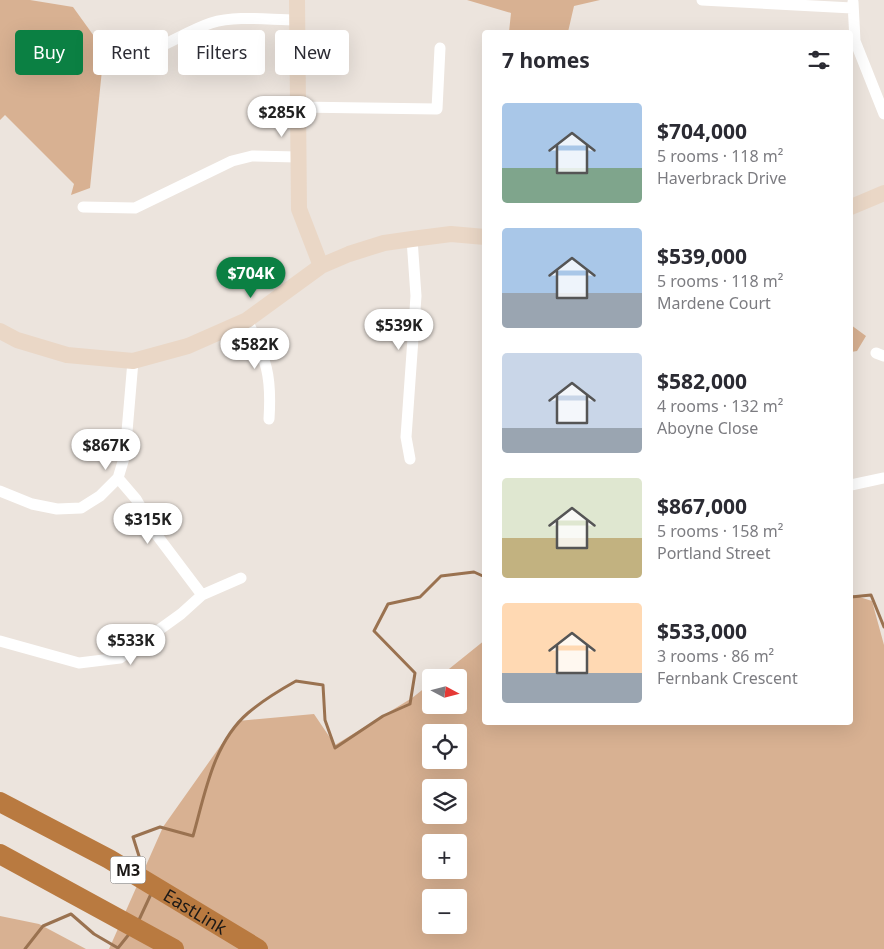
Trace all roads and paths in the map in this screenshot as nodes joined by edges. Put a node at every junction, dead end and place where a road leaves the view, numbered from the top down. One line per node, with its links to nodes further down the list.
1 (297, 0): 4 (street)
2 (702, 0): 3 (street)
3 (853, 4): 8 (street)
4 (296, 20): 5 (street); 7 (street)
5 (168, 42)
6 (440, 48): 7 (street)
7 (297, 108): 9 (street)
8 (884, 114)
9 (297, 157): 12 (street); 15 (street)
10 (884, 193): 11 (street)
11 (853, 206)
12 (83, 207)
13 (482, 237): 14 (street)
14 (412, 239): 15 (street); 20 (street)
15 (321, 266): 16 (street)
16 (247, 320): 18 (street); 19 (street)
17 (0, 331): 18 (street)
18 (133, 361): 21 (street)
19 (269, 419)
20 (410, 459)
21 (118, 478): 24 (street); 26 (street)
22 (884, 478): 23 (street)
23 (853, 485)
24 (0, 491)
25 (241, 578): 26 (street)
26 (202, 595): 27 (street)
27 (0, 641)
28 (0, 802): 31 (highway, EastLink / M3)
29 (0, 854): 30 (highway, M3)
30 (174, 949)
31 (258, 949)

